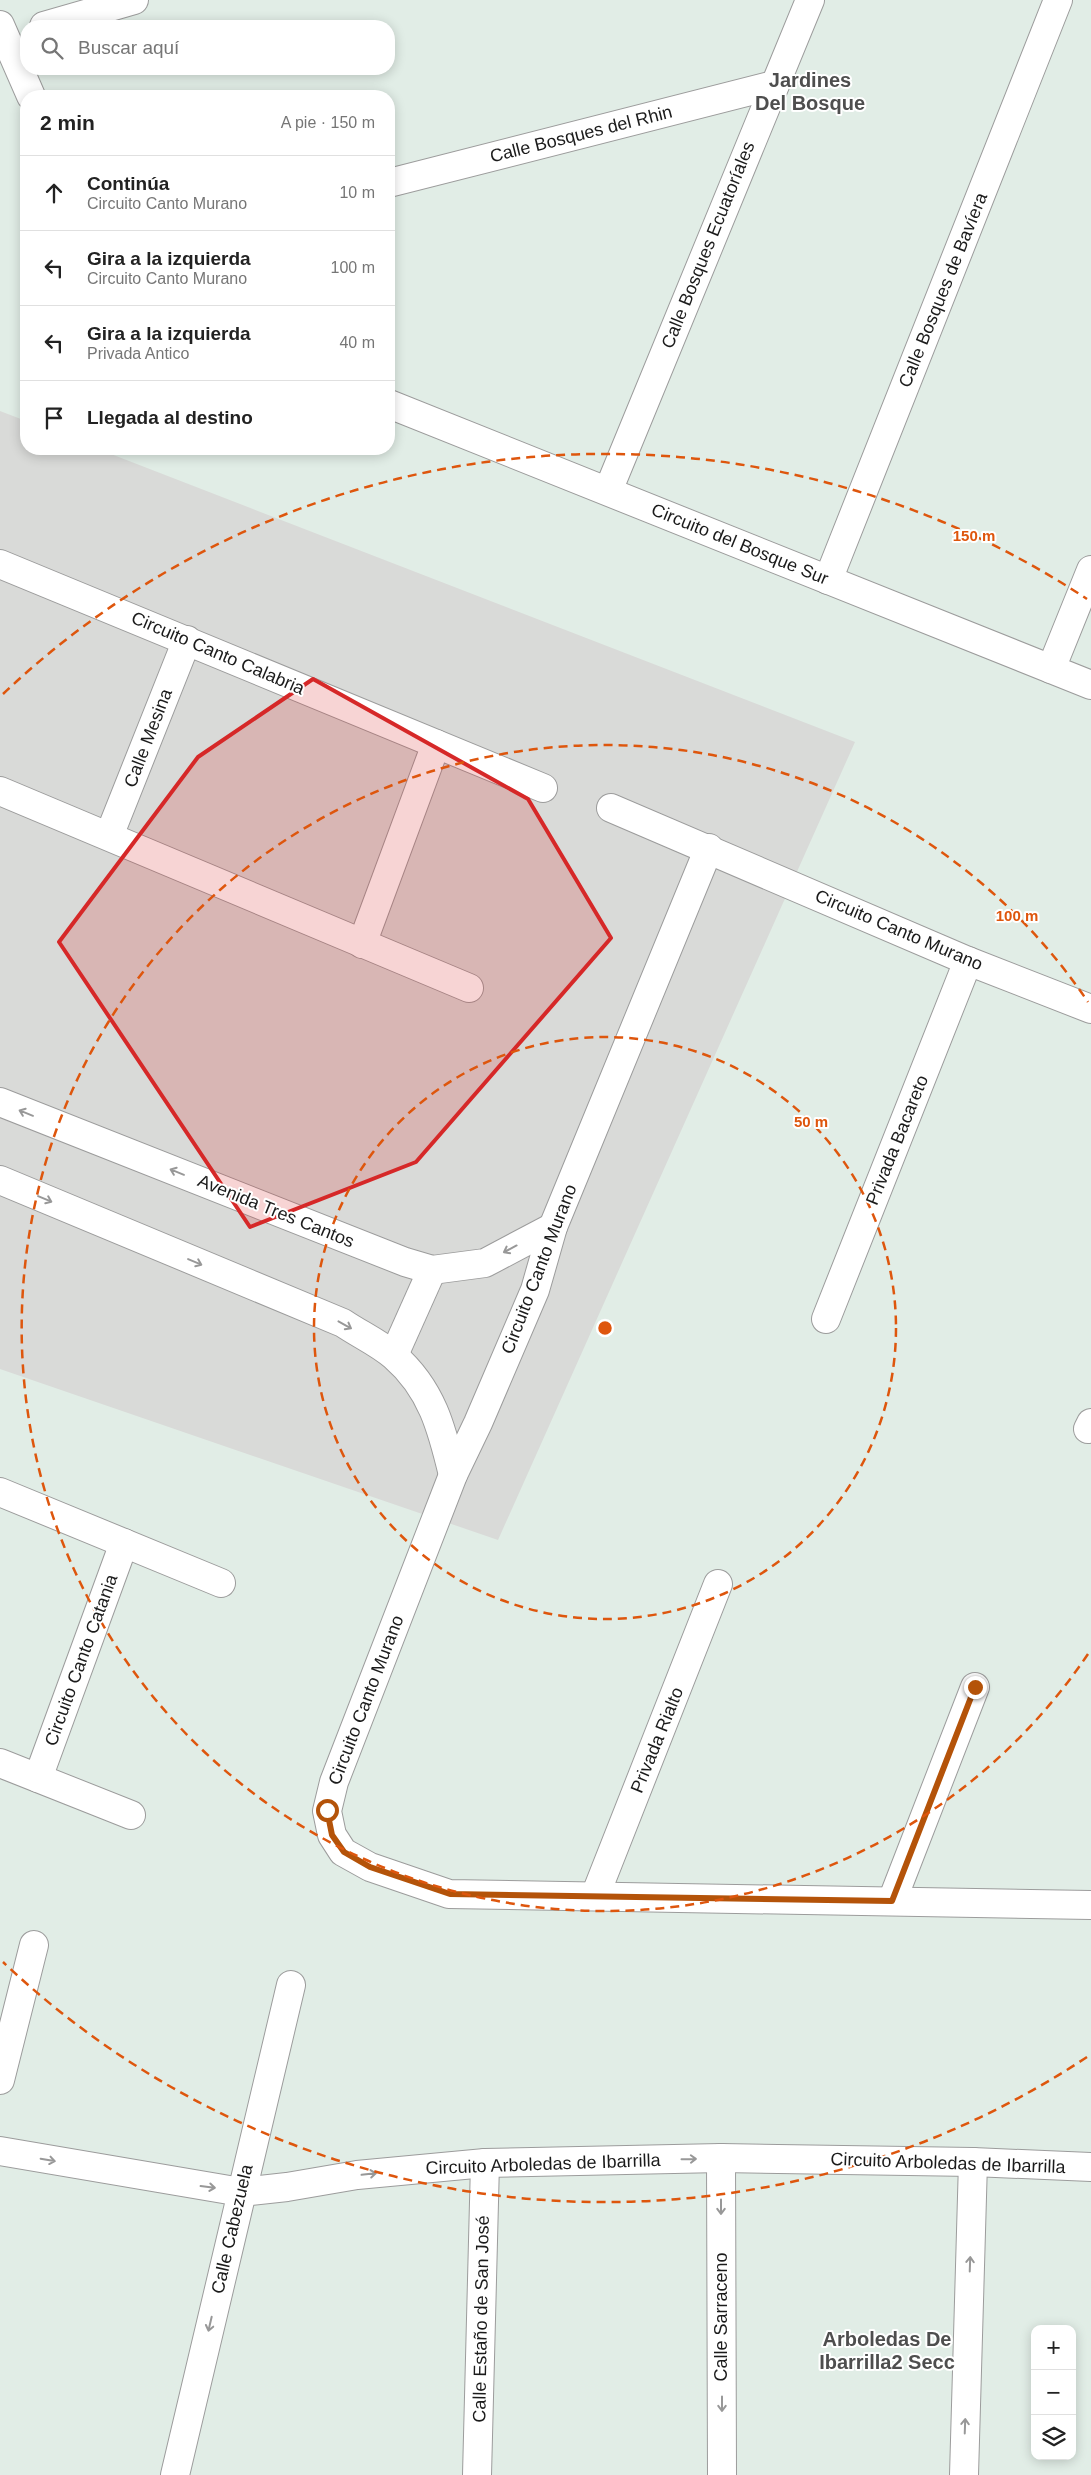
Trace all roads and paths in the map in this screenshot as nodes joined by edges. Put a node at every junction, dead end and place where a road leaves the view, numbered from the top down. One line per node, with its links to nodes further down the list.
1 (134, 0): 4 (street)
2 (810, 0): 8 (street, Calle Bosques Ecuatoríales)
3 (1058, 0): 15 (street, Calle Bosques de Bavíera)
4 (65, 20)
5 (8, 33): 6 (street)
6 (20, 66)
7 (23, 75): 9 (street)
8 (774, 85): 10 (street, Calle Bosques del Rhin); 12 (street, Calle Bosques Ecuatoríales)
9 (29, 90)
10 (395, 181)
11 (395, 406): 12 (street, Circuito del Bosque Sur)
12 (608, 490): 15 (street, Circuito del Bosque Sur)
13 (0, 564): 16 (street, Circuito Canto Calabria)
14 (1091, 570): 17 (street)
15 (828, 580): 17 (street, Circuito del Bosque Sur)
16 (187, 640): 19 (street, Circuito Canto Calabria); 23 (street, Calle Mesina)
17 (1051, 669): 18 (street, Circuito del Bosque Sur)
18 (1091, 685)
19 (436, 744): 20 (street, Circuito Canto Calabria); 25 (street)
20 (543, 788)
21 (0, 791): 23 (street)
22 (611, 808): 24 (street, Circuito Canto Murano)
23 (110, 836): 25 (street)
24 (709, 848): 26 (street, Circuito Canto Murano); 31 (street, Circuito Canto Murano)
25 (362, 944): 27 (street)
26 (968, 961): 28 (street, Circuito Canto Murano); 33 (street, Privada Bacareto)
27 (469, 988)
28 (1091, 1009)
29 (0, 1102): 32 (street, Avenida Tres Cantos, one-way to 29)
30 (0, 1180): 34 (street, one-way to 34)
31 (553, 1226): 32 (street, Avenida Tres Cantos, one-way to 32); 35 (street, Circuito Canto Murano)
32 (432, 1270): 34 (street)
33 (826, 1318)
34 (394, 1356): 35 (street)
35 (453, 1475): 44 (street, Circuito Canto Murano)
36 (0, 1492): 37 (street)
37 (124, 1543): 38 (street); 42 (street, Circuito Canto Catania)
38 (221, 1584)
39 (718, 1584): 44 (street, Privada Rialto)
40 (975, 1687): 45 (street)
41 (0, 1763): 42 (street)
42 (38, 1778): 43 (street)
43 (131, 1815)
44 (595, 1896): 45 (street, Circuito Canto Murano)
45 (892, 1901): 46 (street, Circuito Canto Murano)
46 (1091, 1905)
47 (34, 1945): 49 (street)
48 (291, 1984): 55 (street, Calle Cabezuela)
49 (0, 2080)
50 (0, 2151): 55 (street, Circuito Arboledas de Ibarrilla, one-way to 55)
51 (720, 2158): 52 (street, Circuito Arboledas de Ibarrilla); 53 (street, Circuito Arboledas de Ibarrilla, one-way to 51); 58 (street, Calle Sarraceno, one-way to 58)
52 (973, 2162): 54 (street, Circuito Arboledas de Ibarrilla); 59 (street, one-way to 52)
53 (486, 2163): 55 (street, Circuito Arboledas de Ibarrilla, one-way to 53); 57 (street, Calle Estaño de San José)
54 (1091, 2167)
55 (240, 2192): 56 (street, Calle Cabezuela, one-way to 56)
56 (175, 2475)
57 (478, 2475)
58 (722, 2475)
59 (964, 2475)

